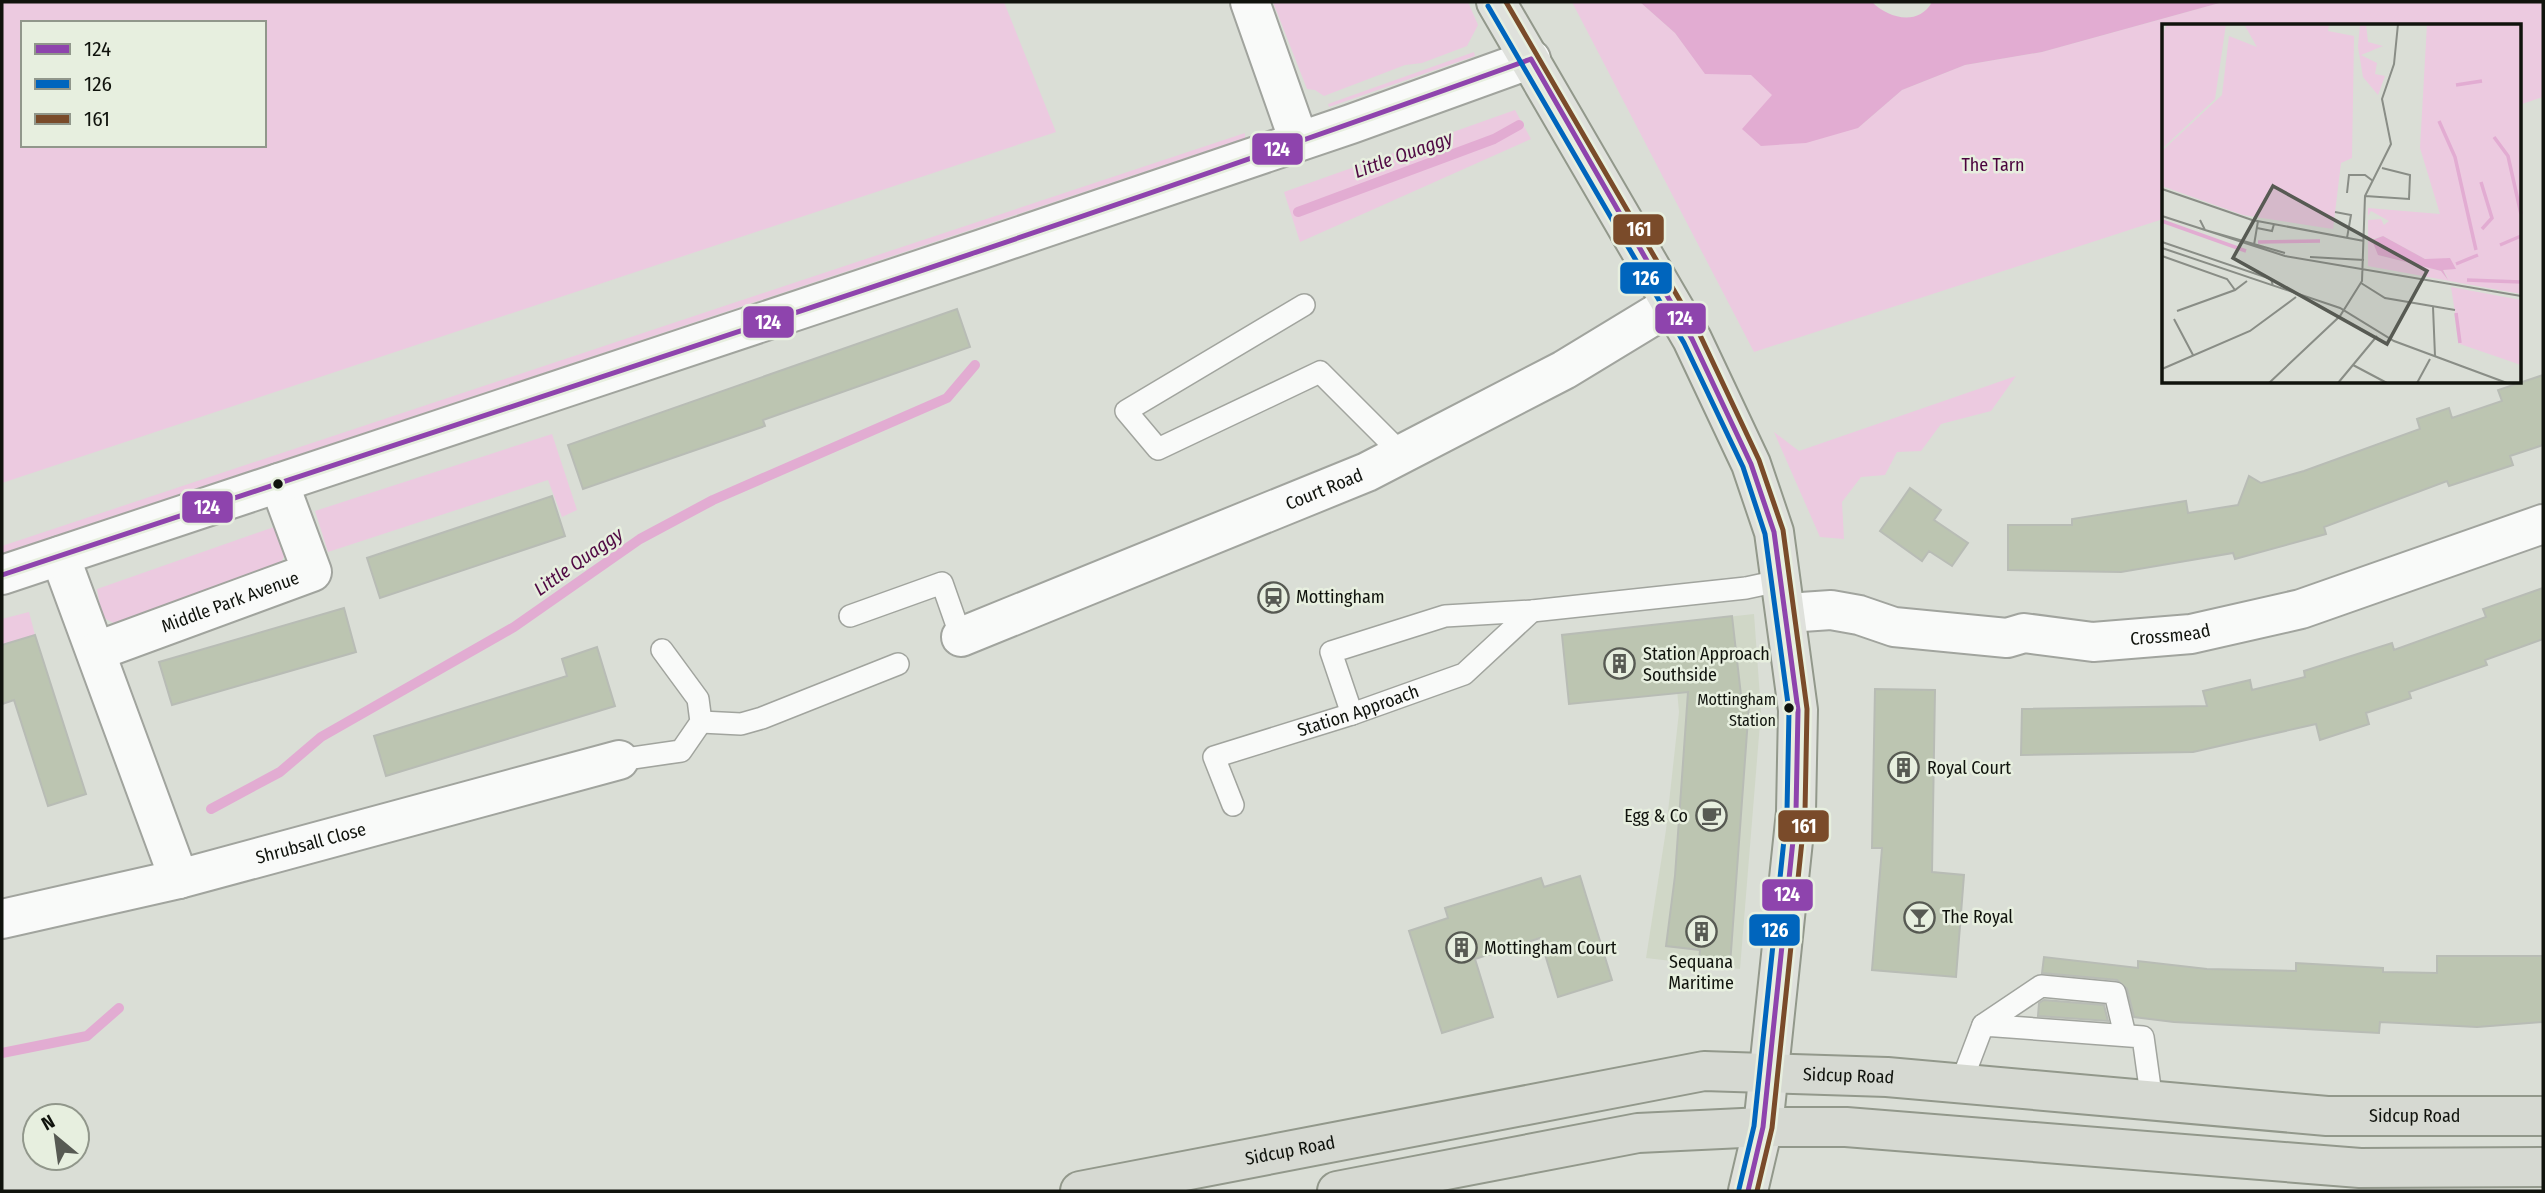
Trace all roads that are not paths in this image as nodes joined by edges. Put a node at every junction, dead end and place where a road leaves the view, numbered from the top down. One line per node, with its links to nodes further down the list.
1 (1250, 2): 4 (street)
2 (1496, 2): 3 (main road)
3 (1531, 59): 4 (street); 5 (main road)
4 (1299, 141): 8 (street)
5 (1671, 304): 7 (street, Court Road); 12 (main road)
6 (1304, 305): 7 (lane)
7 (1402, 454): 15 (street, Court Road)
8 (279, 482): 10 (street); 17 (street, Middle Park Avenue)
9 (2543, 524): 12 (street, Crossmead)
10 (60, 556): 11 (street); 17 (street)
11 (2, 575)
12 (1785, 597): 13 (lane); 27 (main road)
13 (1532, 611): 19 (lane, Station Approach); 19 (lane)
14 (850, 616): 15 (lane)
15 (961, 636)
16 (662, 650): 20 (lane)
17 (97, 651): 23 (street)
18 (898, 664): 20 (lane)
19 (1352, 714): 22 (lane, Station Approach)
20 (701, 722): 21 (lane)
21 (619, 760): 23 (street, Shrubsall Close)
22 (1233, 805)
23 (179, 879): 24 (street, Shrubsall Close)
24 (2, 919)
25 (1983, 1025): 26 (lane); 26 (lane); 28 (lane)
26 (2125, 1035): 29 (lane)
27 (1769, 1073): 28 (highway, Sidcup Road); 31 (main road); 34 (highway, Sidcup Road)
28 (1961, 1083): 29 (highway, Sidcup Road)
29 (2152, 1102): 30 (highway, Sidcup Road)
30 (2543, 1116)
31 (1763, 1127): 33 (highway); 35 (highway); 36 (main road)
32 (2543, 1167): 33 (highway)
33 (2358, 1180)
34 (1080, 1191)
35 (1337, 1191)
36 (1748, 1191)

